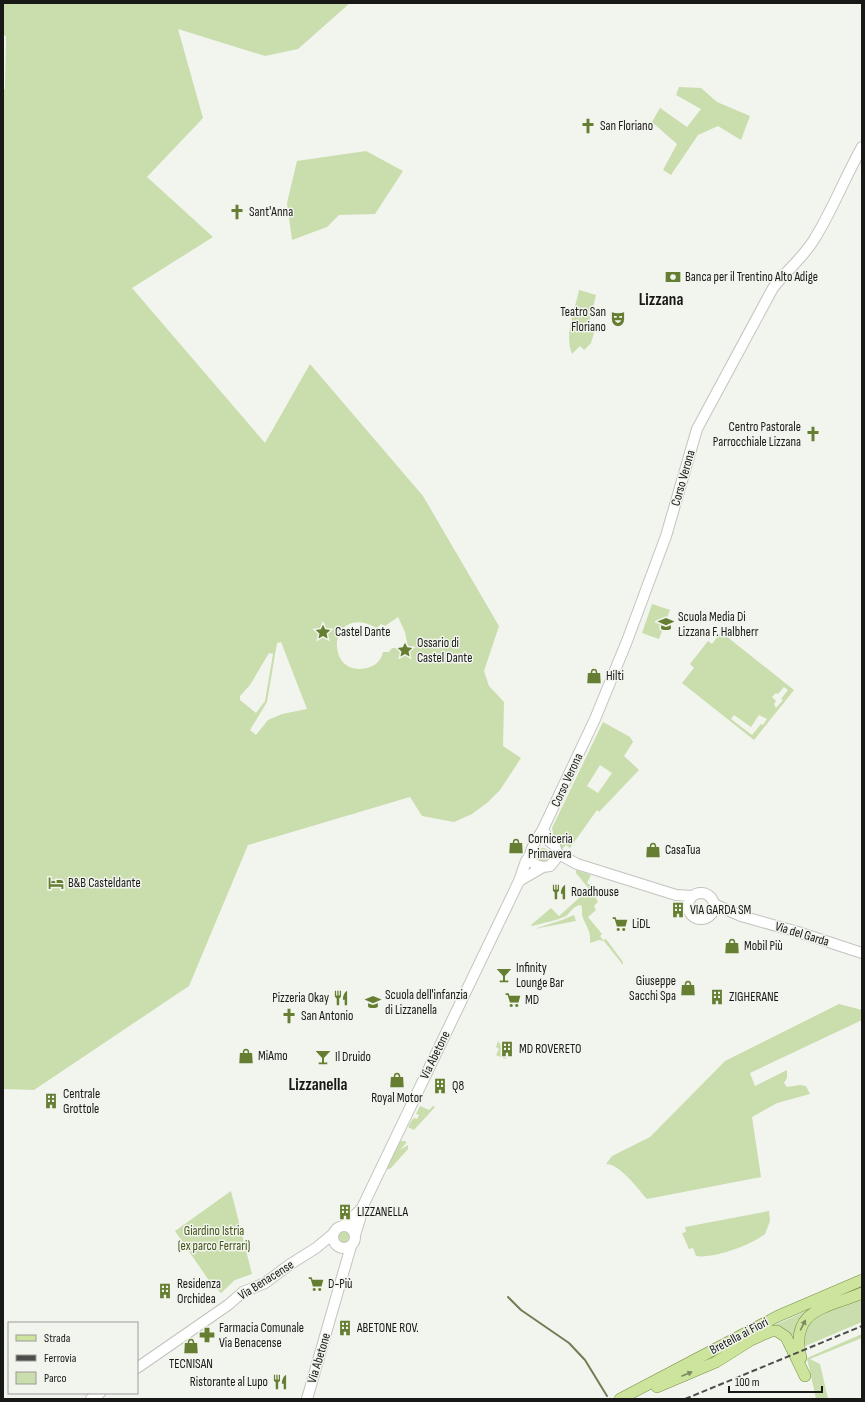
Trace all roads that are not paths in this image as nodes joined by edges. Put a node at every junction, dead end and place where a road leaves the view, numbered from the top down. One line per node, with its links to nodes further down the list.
1 (862, 147): 2 (main road, Corso Verona)
2 (543, 829): 3 (main road); 4 (main road, Corso Verona)
3 (549, 841): 4 (main road); 5 (main road)
4 (537, 842): 6 (main road)
5 (557, 852): 7 (main road); 8 (main road)
6 (530, 855): 8 (main road); 9 (main road, Via Abetone)
7 (577, 864): 8 (main road); 10 (main road)
8 (548, 866): 9 (main road)
9 (519, 881): 15 (main road, Via Abetone)
10 (690, 900): 11 (main road); 12 (main road)
11 (714, 904): 12 (main road); 13 (main road, Via del Garda)
12 (711, 915): 13 (main road, Via del Garda)
13 (741, 916): 14 (main road, Via del Garda)
14 (862, 953)
15 (362, 1208): 16 (main road); 18 (main road)
16 (344, 1226): 17 (main road); 18 (main road)
17 (334, 1233): 19 (main road); 21 (main road, Via Benacense)
18 (355, 1235): 20 (main road)
19 (337, 1246): 20 (main road); 21 (main road, Via Benacense); 22 (main road)
20 (350, 1246): 22 (main road, Via Abetone)
21 (316, 1248): 25 (main road, Via Benacense)
22 (344, 1270): 26 (main road, Via Abetone)
23 (862, 1280): 27 (main road, Bretella ai Fiori)
24 (862, 1293): 28 (main road, one-way to 24)
25 (138, 1367)
26 (307, 1399)
27 (620, 1399)
28 (624, 1399)

